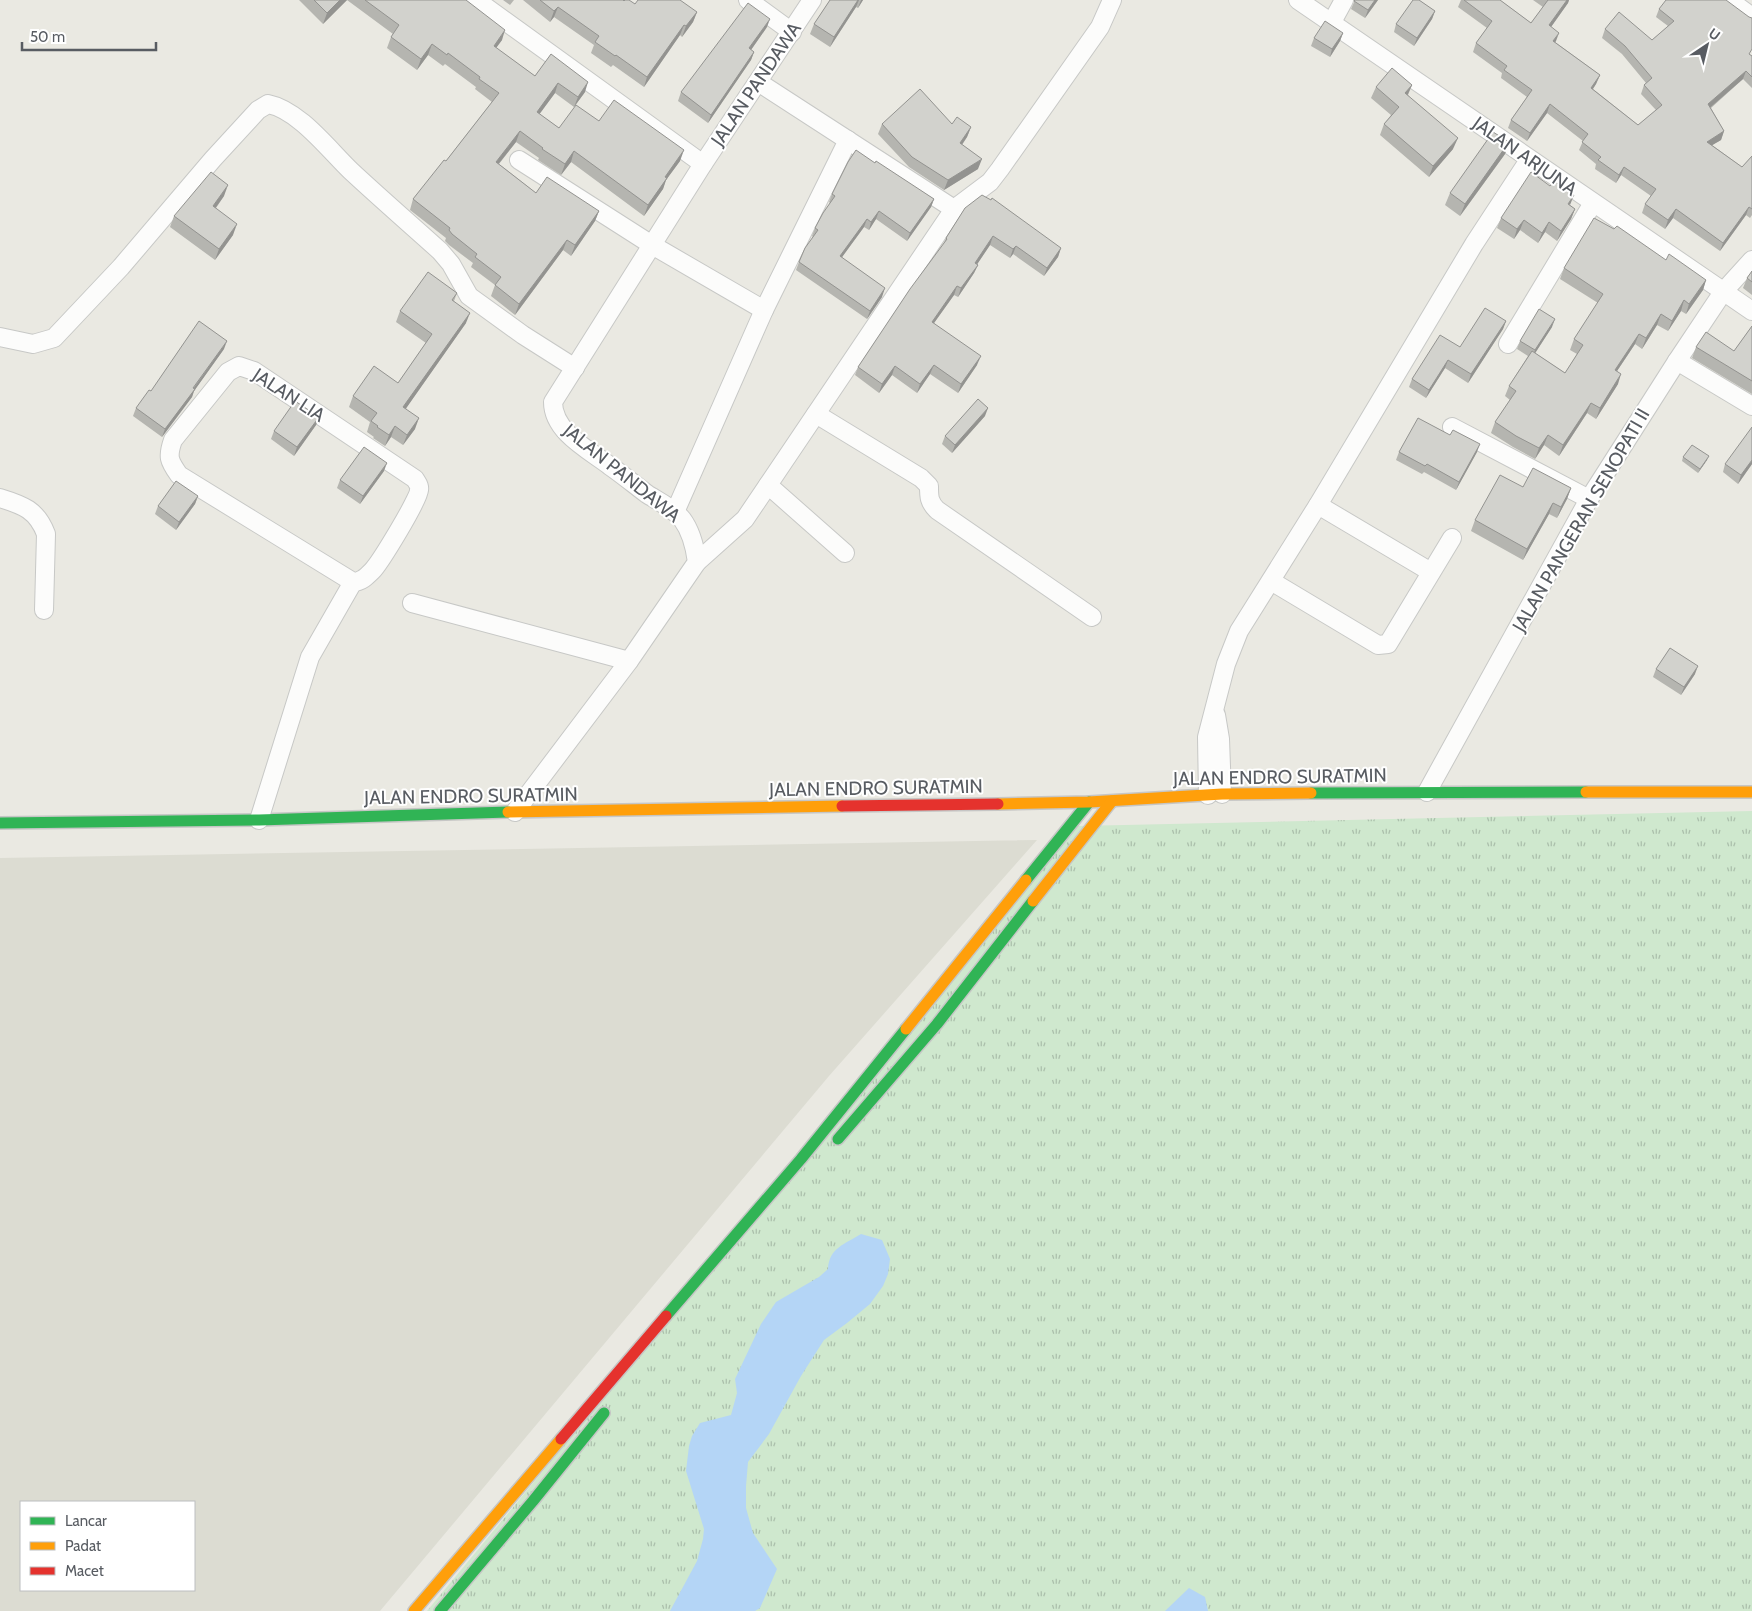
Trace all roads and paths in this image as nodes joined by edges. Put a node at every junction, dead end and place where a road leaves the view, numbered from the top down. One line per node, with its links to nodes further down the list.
1 (476, 0): 15 (street)
2 (748, 0): 10 (street)
3 (812, 0): 10 (street, JALAN PANDAWA)
4 (1112, 0): 17 (street)
5 (1298, 0): 9 (street, JALAN ARJUNA)
6 (1344, 0): 9 (street)
7 (1729, 0): 8 (street)
8 (1752, 18)
9 (1332, 22): 14 (street, JALAN ARJUNA)
10 (792, 32): 11 (street, JALAN PANDAWA)
11 (758, 82): 12 (street); 15 (street, JALAN PANDAWA)
12 (848, 140): 17 (street); 21 (street)
13 (519, 160): 18 (street)
14 (1529, 160): 16 (street, JALAN ARJUNA); 33 (street)
15 (703, 164): 18 (street, JALAN PANDAWA)
16 (1593, 203): 20 (street, JALAN ARJUNA); 24 (street)
17 (954, 209): 28 (street)
18 (652, 245): 21 (street); 26 (street, JALAN PANDAWA)
19 (1752, 260): 20 (street, JALAN PANGERAN SENOPATI II)
20 (1723, 292): 22 (street, JALAN ARJUNA); 25 (street, JALAN PANGERAN SENOPATI II)
21 (764, 310): 34 (street)
22 (1752, 311)
23 (0, 337): 26 (street)
24 (1508, 344)
25 (1677, 361): 27 (street); 32 (street, JALAN PANGERAN SENOPATI II)
26 (574, 368): 34 (street, JALAN PANDAWA)
27 (1752, 406)
28 (816, 414): 30 (street); 43 (street)
29 (1452, 426): 32 (street)
30 (768, 485): 36 (street); 37 (street)
31 (0, 498): 42 (street)
32 (1589, 499): 45 (street, JALAN PANGERAN SENOPATI II)
33 (1318, 506): 38 (street); 39 (street)
34 (675, 512): 37 (street, JALAN PANDAWA)
35 (1452, 538): 38 (street)
36 (845, 554)
37 (697, 562): 44 (street)
38 (1431, 572): 39 (street)
39 (1271, 581): 47 (street)
40 (353, 582): 40 (street, JALAN LIA); 51 (street, JALAN LIA)
41 (412, 603): 44 (street)
42 (44, 610)
43 (1092, 617)
44 (629, 661): 50 (street)
45 (1427, 792): 46 (street, JALAN ENDRO SURATMIN); 47 (street, JALAN ENDRO SURATMIN)
46 (1752, 792)
47 (1215, 795): 48 (street, JALAN ENDRO SURATMIN)
48 (1112, 801): 49 (street, JALAN ENDRO SURATMIN); 53 (street)
49 (1089, 802): 50 (street, JALAN ENDRO SURATMIN); 55 (street)
50 (515, 812): 51 (street, JALAN ENDRO SURATMIN)
51 (259, 820): 52 (street, JALAN ENDRO SURATMIN)
52 (0, 823)
53 (828, 1150)
54 (612, 1404): 56 (street)
55 (414, 1611)
56 (440, 1611)

